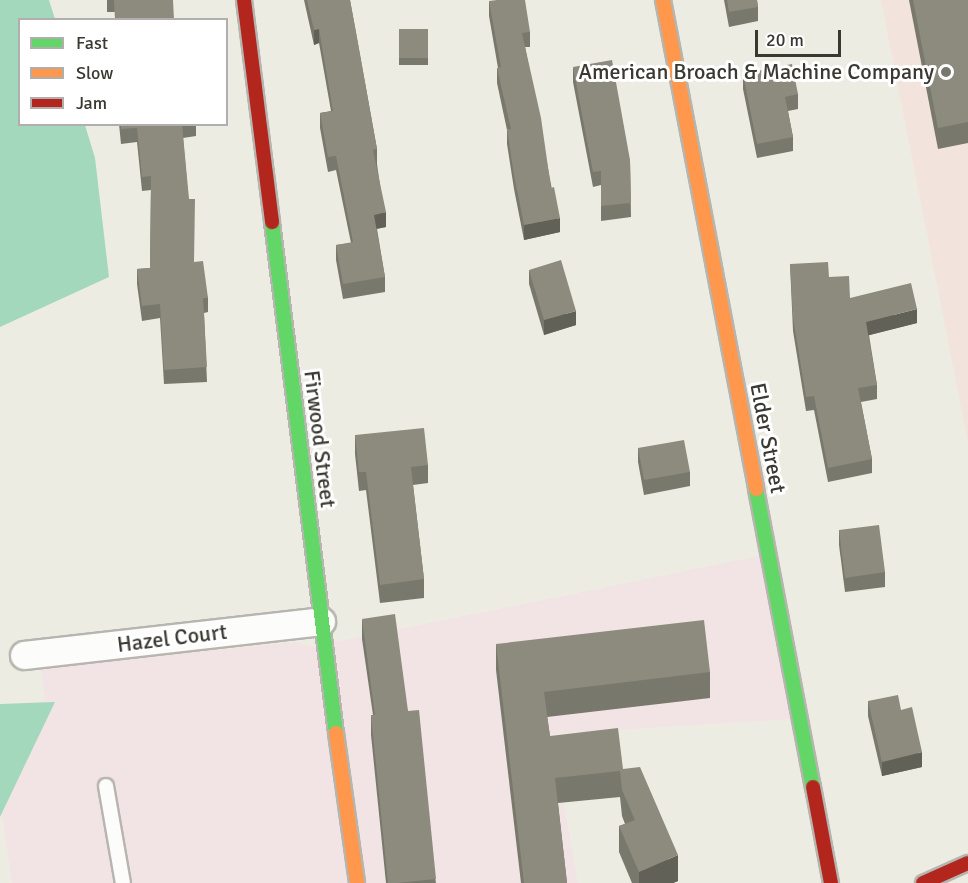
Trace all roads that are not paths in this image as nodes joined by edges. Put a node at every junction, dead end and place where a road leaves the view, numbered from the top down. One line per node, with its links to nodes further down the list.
1 (244, 0): 3 (street, Firwood Street)
2 (663, 0): 9 (street, Elder Street)
3 (321, 621): 4 (street, Hazel Court); 8 (street, Firwood Street)
4 (24, 655)
5 (106, 786): 7 (lane)
6 (968, 863): 10 (street)
7 (123, 883)
8 (357, 883)
9 (831, 883)
10 (923, 883)

